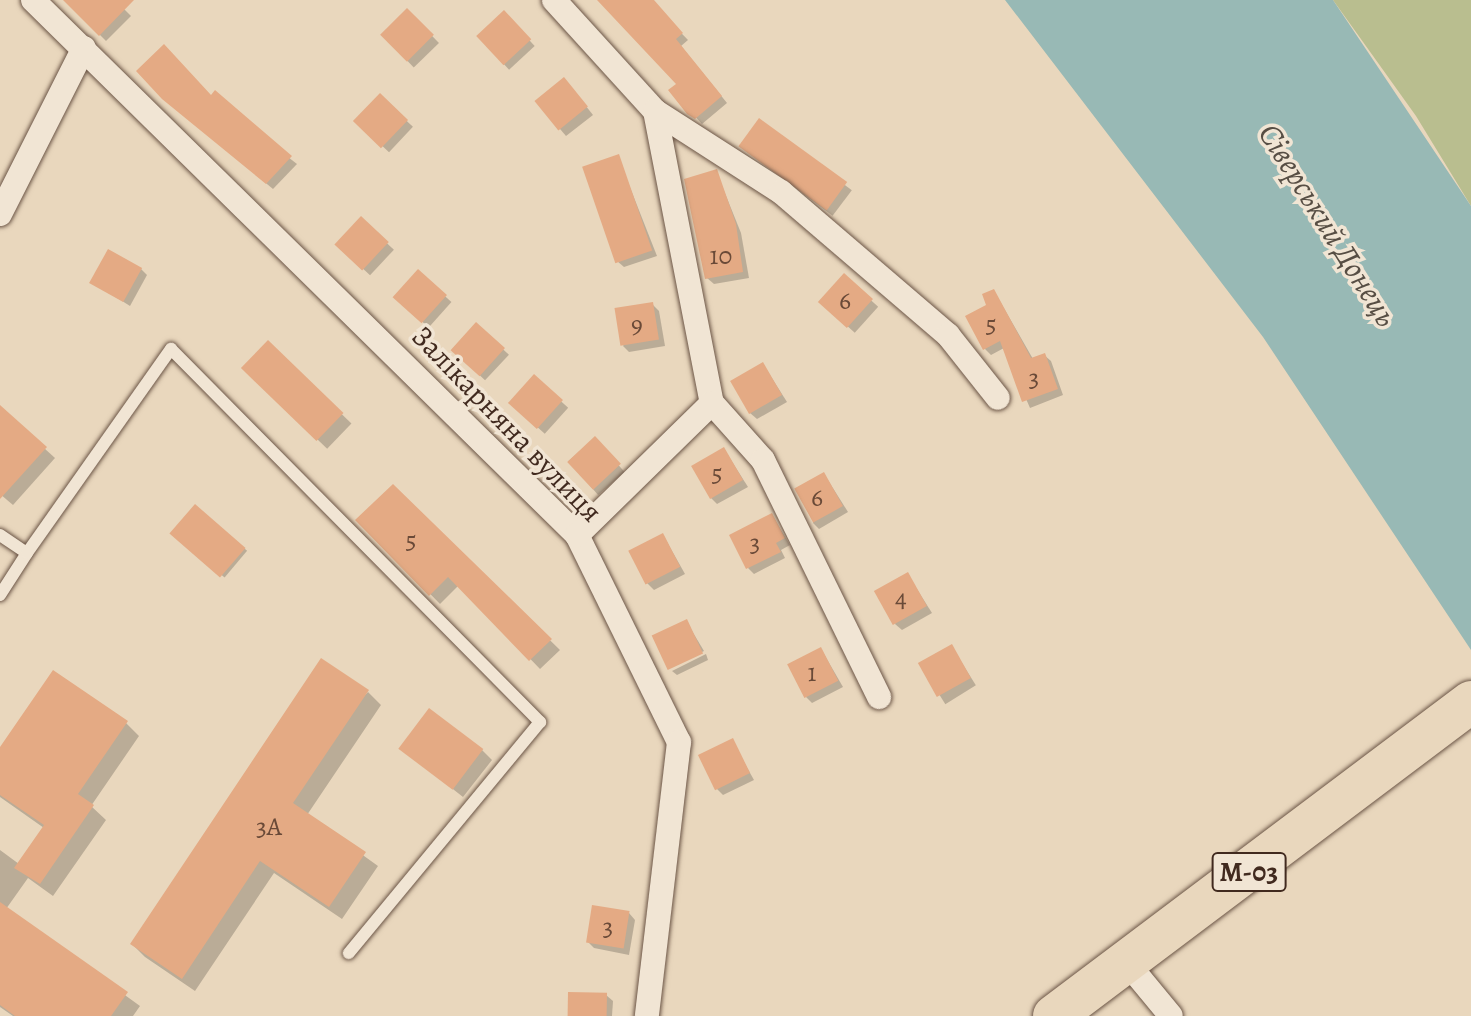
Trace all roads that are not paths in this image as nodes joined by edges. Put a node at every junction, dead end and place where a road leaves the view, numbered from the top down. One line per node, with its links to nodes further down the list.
1 (33, 0): 3 (street, Залікарняна вулиця)
2 (554, 0): 4 (street)
3 (84, 48): 5 (street); 9 (street, Залікарняна вулиця)
4 (655, 111): 6 (street); 7 (street)
5 (0, 214)
6 (998, 398)
7 (712, 403): 9 (street); 12 (street)
8 (0, 535): 10 (lane)
9 (577, 535): 16 (street, Залікарняна вулиця)
10 (27, 553): 11 (lane); 14 (lane)
11 (0, 595)
12 (879, 697)
13 (1471, 702): 15 (highway, М-03)
14 (349, 953)
15 (1128, 964): 17 (highway, М-03); 18 (street)
16 (647, 1016)
17 (1054, 1016)
18 (1171, 1016)

